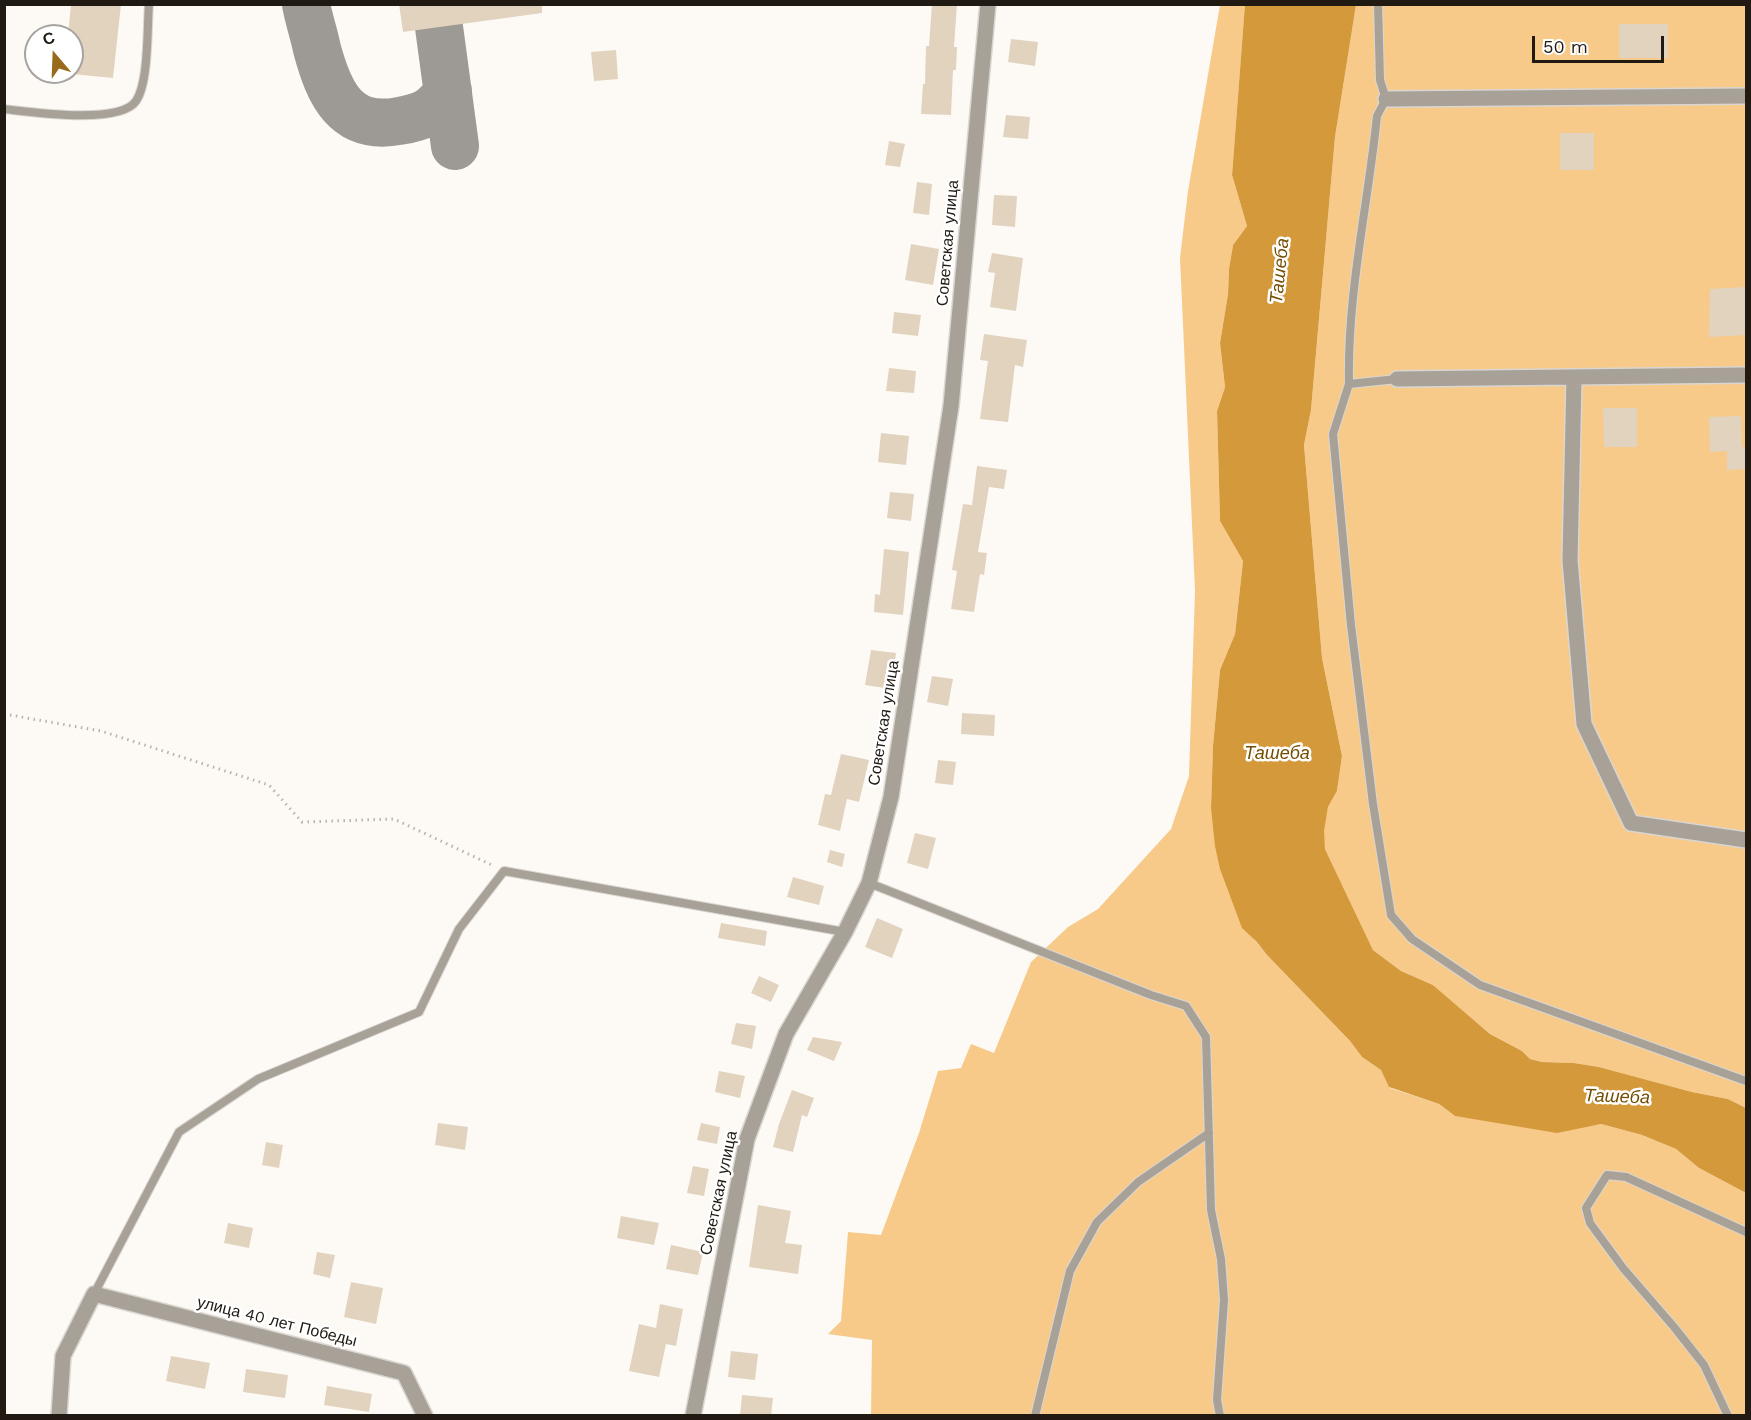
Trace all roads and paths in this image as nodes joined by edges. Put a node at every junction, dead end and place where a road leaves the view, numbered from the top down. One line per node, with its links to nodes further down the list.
1 (148, 4): 6 (lane)
2 (988, 4): 14 (street, Советская улица)
3 (1378, 4): 5 (lane)
4 (1746, 96): 5 (street)
5 (1386, 99): 10 (lane)
6 (4, 109)
7 (1746, 375): 8 (street)
8 (1574, 378): 9 (street); 12 (street)
9 (1397, 379): 10 (lane)
10 (1349, 384): 16 (lane)
11 (4, 714): 13 (path)
12 (1746, 840)
13 (504, 871): 15 (lane); 19 (lane)
14 (869, 883): 15 (street, Советская улица); 17 (lane)
15 (844, 932): 22 (street, Советская улица)
16 (1746, 1082)
17 (1209, 1134): 23 (lane); 24 (lane)
18 (1746, 1232): 25 (lane)
19 (94, 1294): 20 (street); 21 (street, улица 40 лет Победы)
20 (59, 1416)
21 (425, 1416)
22 (693, 1416)
23 (1035, 1416)
24 (1220, 1416)
25 (1728, 1416)

